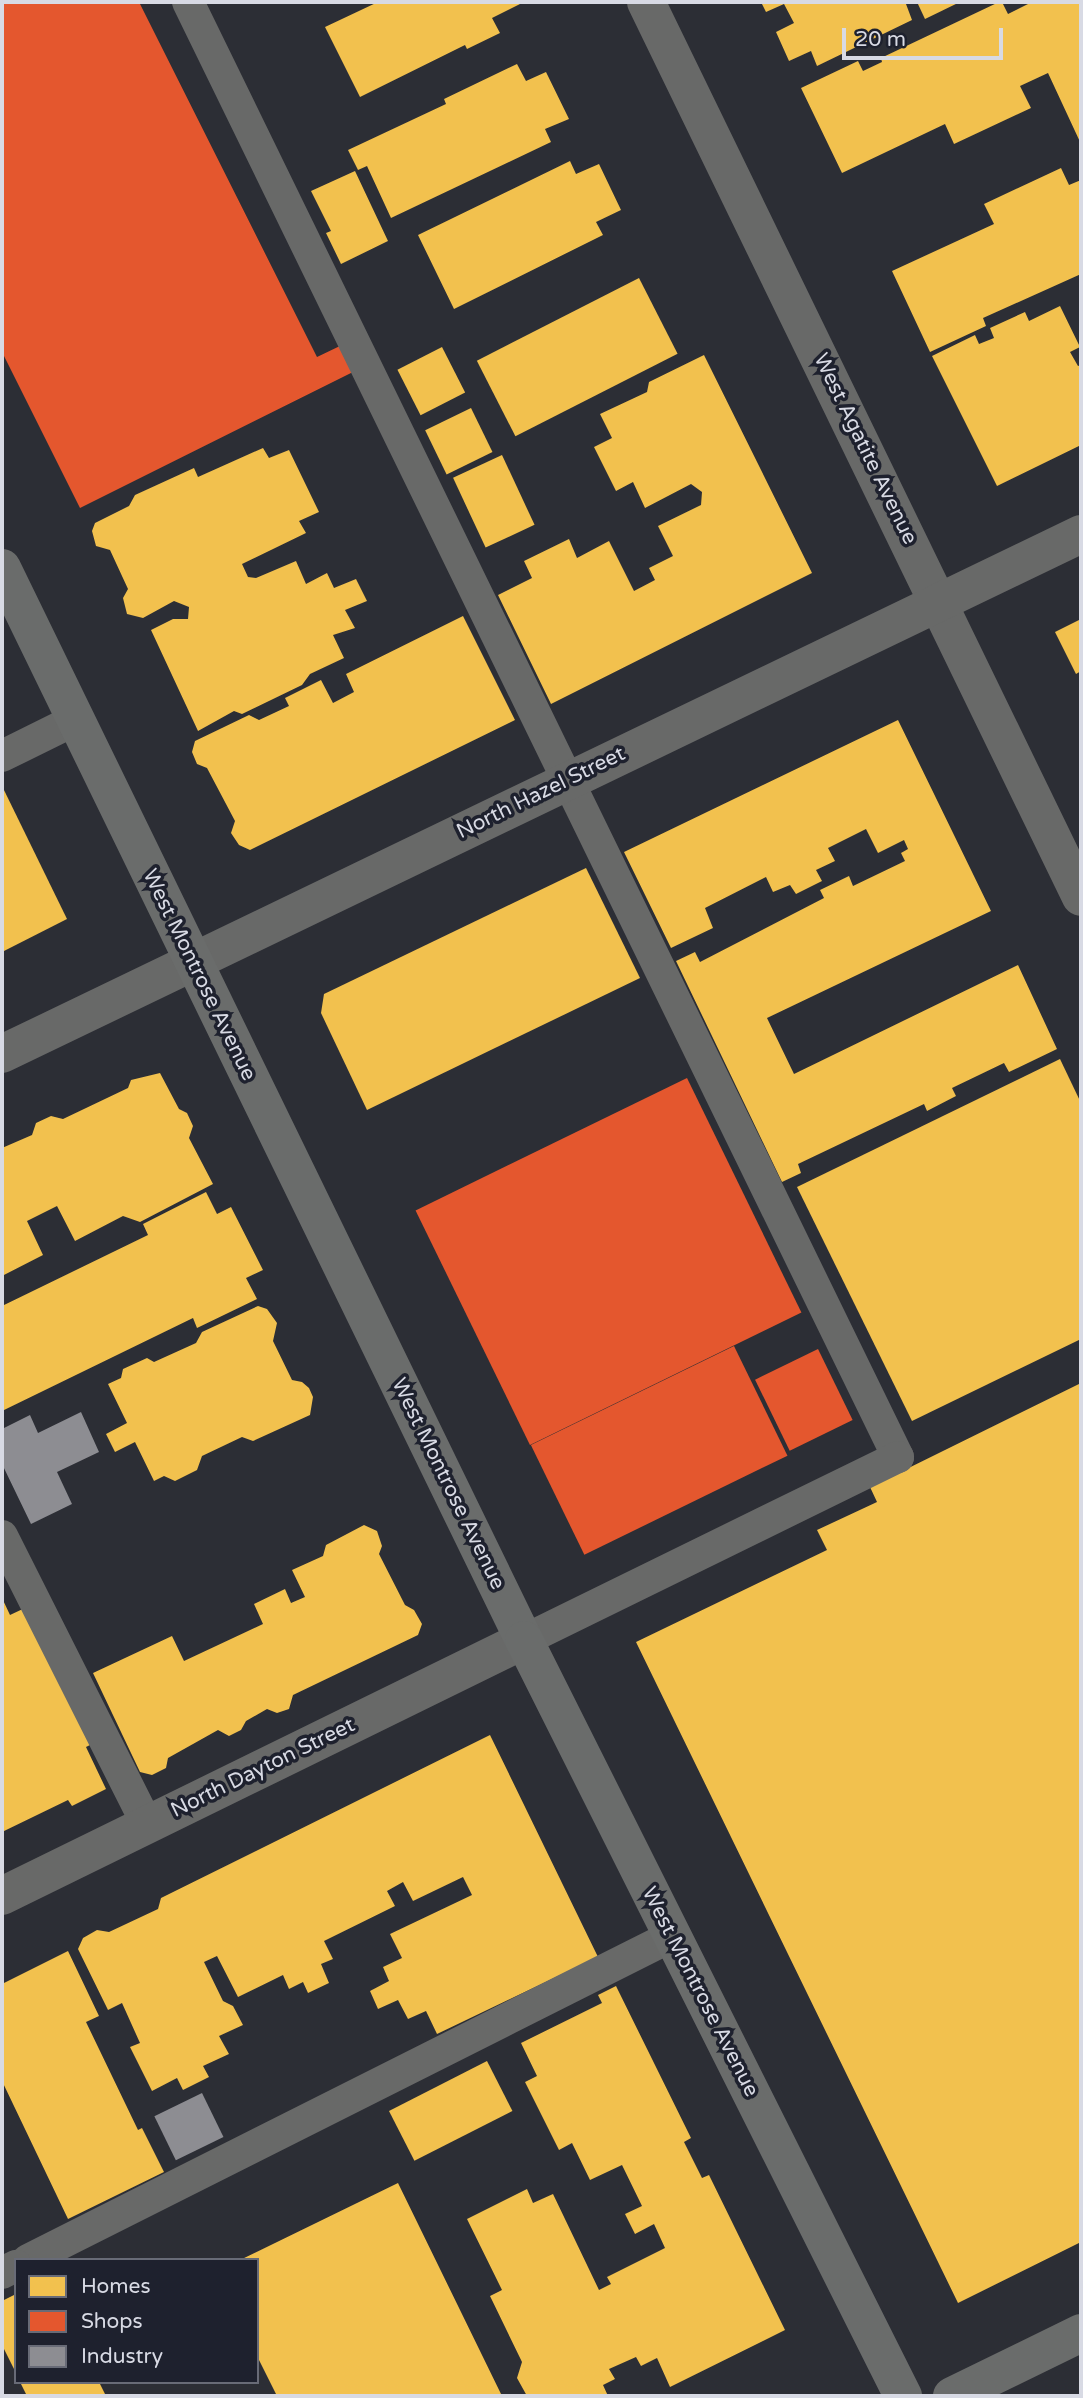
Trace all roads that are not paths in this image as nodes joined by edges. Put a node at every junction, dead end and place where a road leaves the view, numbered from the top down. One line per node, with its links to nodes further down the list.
1 (188, 2): 8 (lane)
2 (646, 2): 5 (street, West Agatite Avenue)
3 (1081, 534): 5 (street, North Hazel Street)
4 (2, 568): 6 (main road, West Montrose Avenue)
5 (939, 602): 8 (street, North Hazel Street); 9 (street, West Agatite Avenue)
6 (75, 720): 7 (lane); 10 (main road, West Montrose Avenue)
7 (2, 756)
8 (570, 779): 10 (street, North Hazel Street); 13 (lane)
9 (1081, 897)
10 (191, 960): 11 (street, North Hazel Street); 13 (main road, West Montrose Avenue)
11 (2, 1054)
12 (2, 1539): 14 (lane)
13 (524, 1640): 14 (street, North Dayton Street); 16 (main road, West Montrose Avenue)
14 (147, 1824): 15 (street, North Dayton Street)
15 (2, 1896)
16 (672, 1936): 17 (lane); 19 (main road, West Montrose Avenue)
17 (32, 2258)
18 (1081, 2333): 20 (main road)
19 (903, 2396)
20 (952, 2396)

